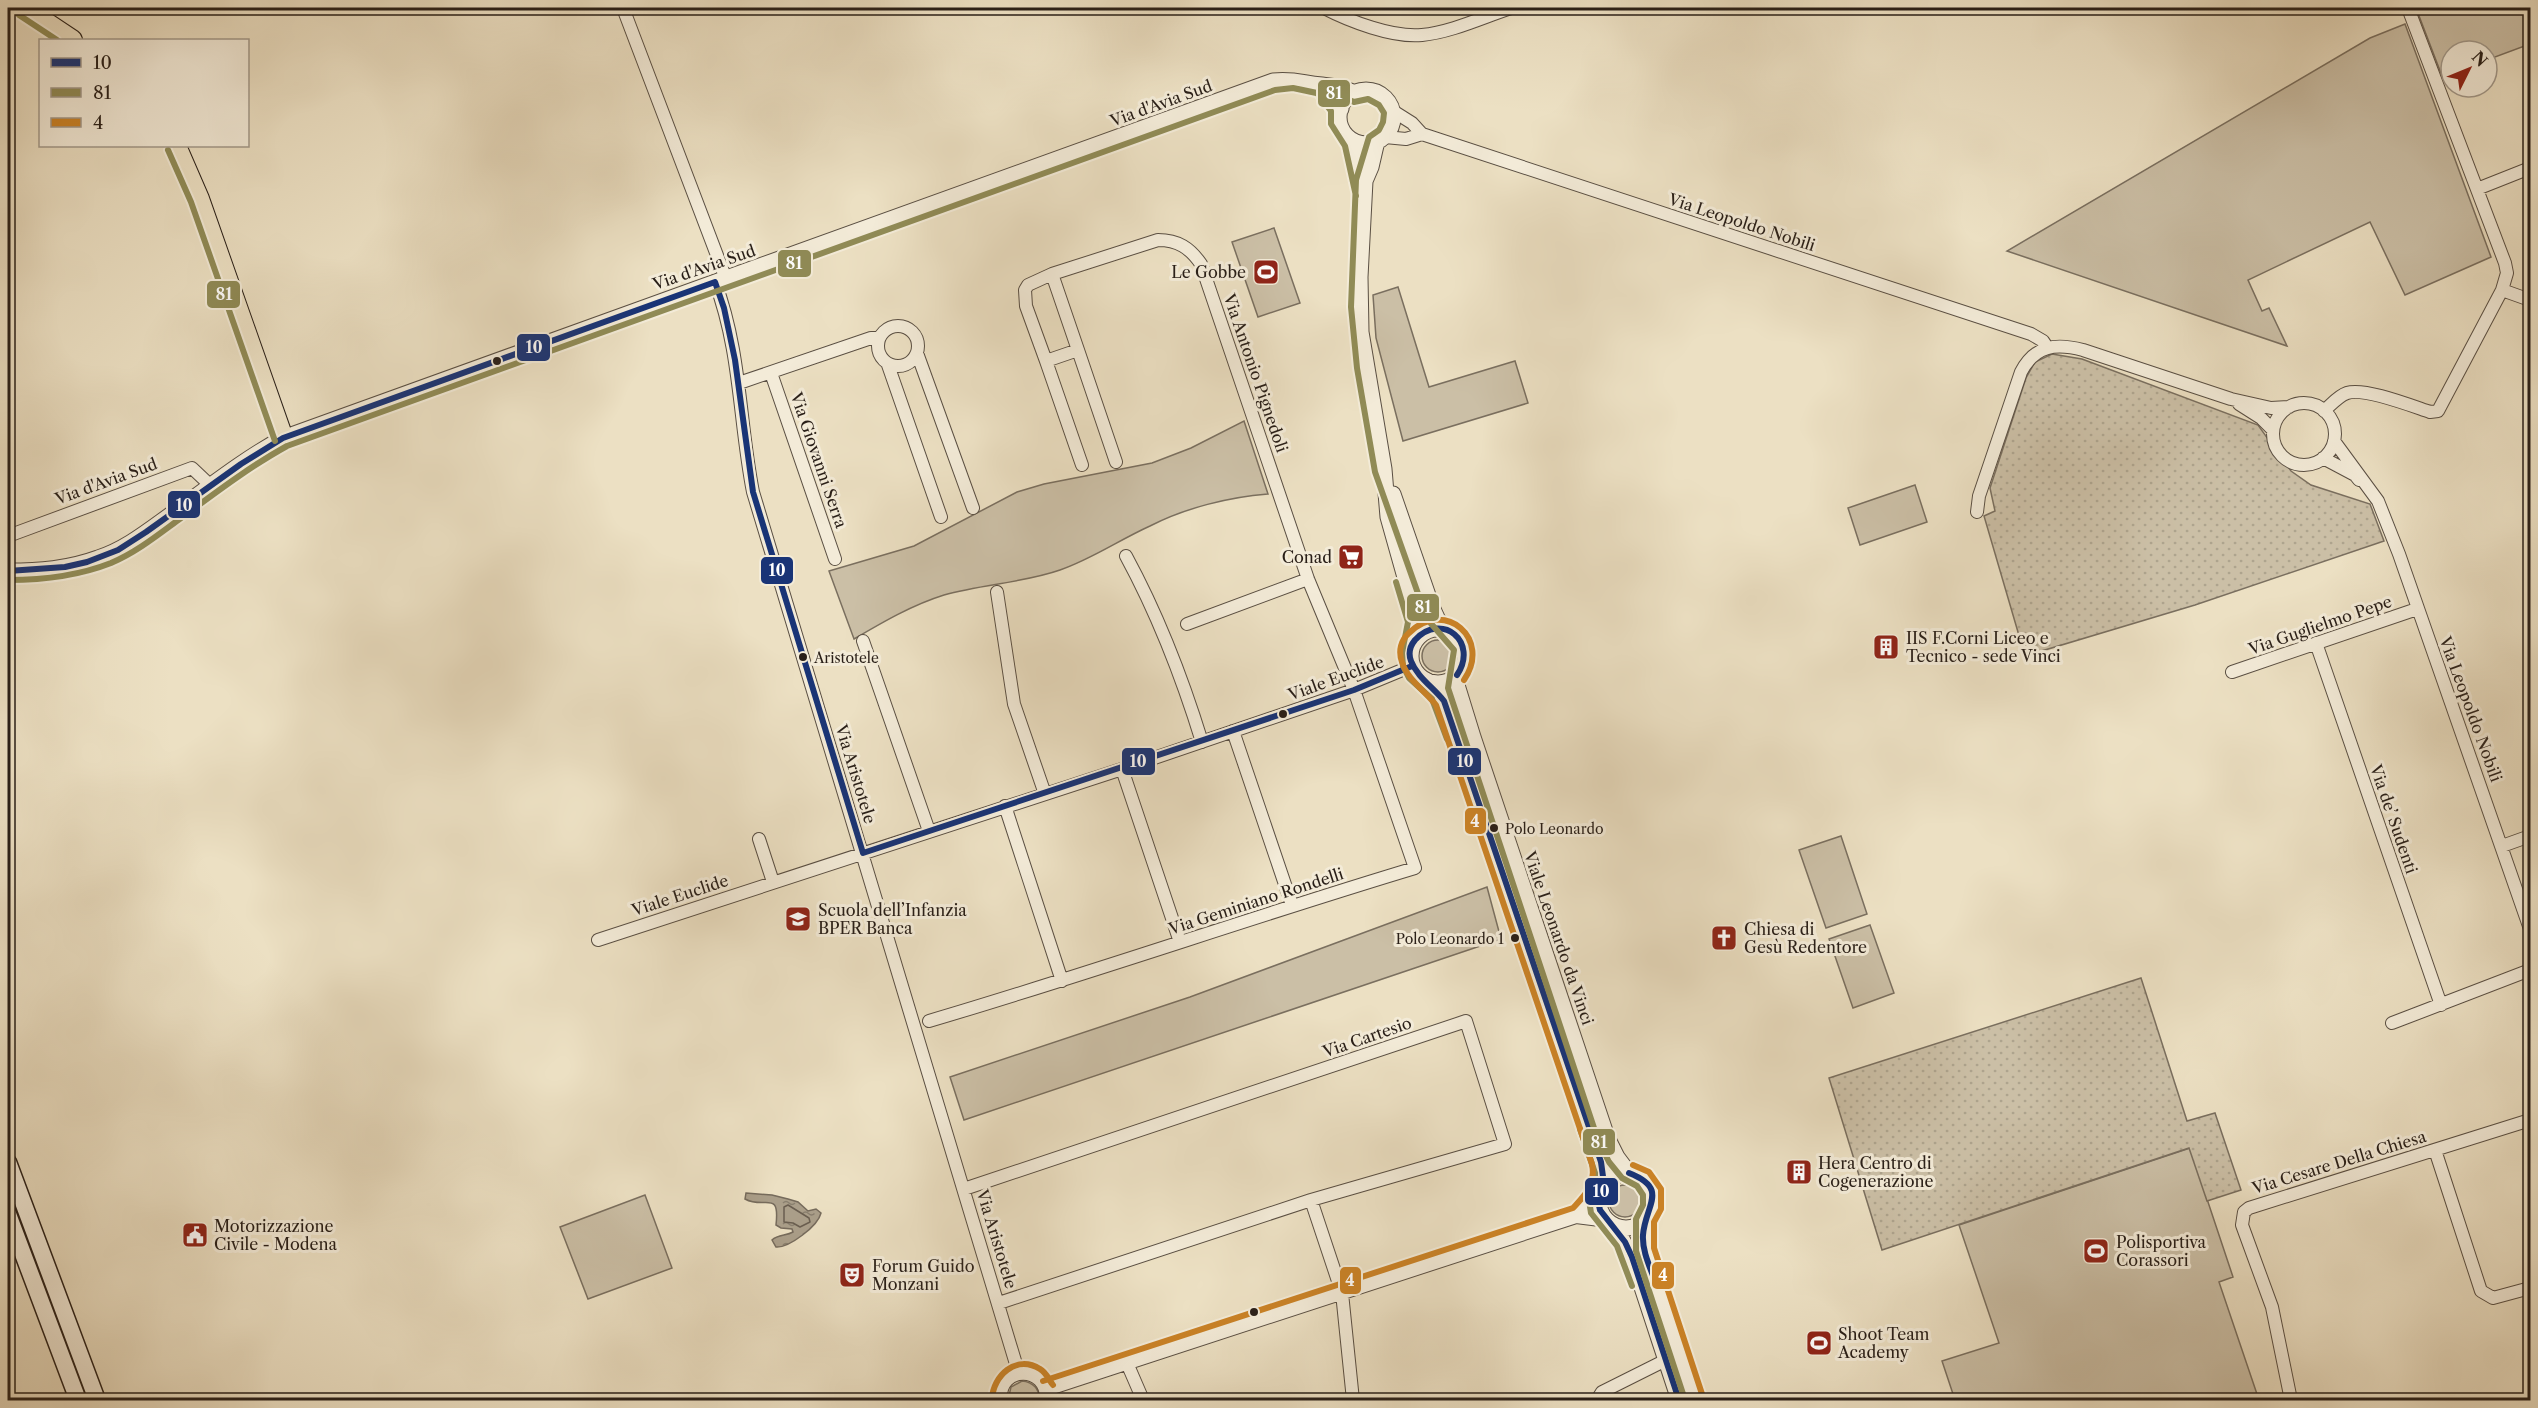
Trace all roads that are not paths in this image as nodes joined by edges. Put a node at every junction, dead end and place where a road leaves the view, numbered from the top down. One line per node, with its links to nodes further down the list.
1 (24, 8): 6 (highway)
2 (624, 8): 19 (street, Via Aristotele)
3 (1324, 8): 4 (street)
4 (1511, 8)
5 (2408, 8): 17 (street)
6 (70, 39)
7 (1322, 85): 8 (street, Via d'Avia Sud); 9 (street); 19 (street, Via d'Avia Sud)
8 (1355, 93): 9 (street); 10 (street)
9 (1341, 109): 13 (street)
10 (1393, 111): 11 (street, Via Leopoldo Nobili); 12 (street)
11 (1422, 134): 12 (street, Via Leopoldo Nobili); 23 (street, Via Leopoldo Nobili)
12 (1381, 139): 13 (street); 16 (street)
13 (1352, 140): 16 (street)
14 (176, 147): 34 (highway)
15 (2530, 168): 17 (street)
16 (1365, 180): 39 (street)
17 (2477, 189): 20 (street)
18 (1052, 274): 24 (street); 26 (street, Via Antonio Pignedoli); 49 (street, Via Antonio Pignedoli)
19 (721, 280): 29 (street, Via Aristotele); 34 (street, Via d'Avia Sud)
20 (2502, 290): 21 (street); 32 (street)
21 (2530, 300)
22 (879, 338): 25 (street); 27 (street); 28 (street)
23 (2047, 347): 30 (street, Via Leopoldo Nobili); 43 (street)
24 (1078, 350): 26 (street); 37 (street)
25 (917, 353): 27 (street); 42 (street)
26 (1046, 361): 38 (street, Via Antonio Pignedoli)
27 (888, 364): 44 (street)
28 (771, 372): 29 (street); 47 (street, Via Giovanni Serra)
29 (739, 384): 71 (street, Via Aristotele)
30 (2231, 399): 31 (street, Via Leopoldo Nobili); 33 (street, Via Leopoldo Nobili)
31 (2289, 407): 32 (street); 33 (street)
32 (2324, 411): 35 (street)
33 (2273, 430): 36 (street)
34 (284, 438): 40 (street, Via d'Avia Sud)
35 (2334, 441): 36 (street); 41 (street, Via Leopoldo Nobili)
36 (2323, 458): 41 (street, Via Leopoldo Nobili)
37 (1116, 462)
38 (1082, 465)
39 (1384, 469): 53 (street); 54 (street)
40 (211, 486): 45 (street, Via d'Avia Sud); 48 (street, Via d'Avia Sud)
41 (2378, 501): 51 (street, Via Leopoldo Nobili)
42 (973, 508)
43 (1977, 512)
44 (941, 517)
45 (8, 536)
46 (1126, 556): 63 (street)
47 (835, 559)
48 (8, 571)
49 (1308, 579): 52 (street); 61 (street, Via Antonio Pignedoli)
50 (997, 592): 65 (street)
51 (2417, 609): 56 (street, Via Guglielmo Pepe); 70 (street, Via Leopoldo Nobili)
52 (1187, 624)
53 (1448, 630): 54 (street); 59 (street)
54 (1416, 639): 57 (street)
55 (863, 641): 67 (street)
56 (2316, 643): 58 (street, Via Guglielmo Pepe); 79 (street, Via de’ Sudenti)
57 (1412, 666): 60 (street); 61 (street, Viale Euclide)
58 (2232, 672)
59 (1457, 675): 60 (street); 85 (street, Viale Leonardo da Vinci)
60 (1428, 681): 86 (street, Viale Leonardo da Vinci)
61 (1354, 690): 62 (street, Viale Euclide); 73 (street, Via Geminiano Rondelli)
62 (1233, 731): 63 (street, Viale Euclide); 73 (street)
63 (1202, 742): 64 (street, Viale Euclide)
64 (1122, 769): 65 (street, Viale Euclide); 76 (street)
65 (1045, 794): 66 (street, Viale Euclide)
66 (1005, 806): 67 (street, Viale Euclide); 78 (street)
67 (929, 831): 71 (street, Viale Euclide)
68 (2530, 836): 70 (street)
69 (759, 839): 72 (street)
70 (2502, 846): 74 (street, Via Leopoldo Nobili)
71 (863, 853): 72 (street, Viale Euclide); 87 (street, Via Aristotele)
72 (773, 882): 75 (street, Viale Euclide)
73 (1292, 905): 76 (street, Via Geminiano Rondelli)
74 (2530, 929)
75 (598, 940)
76 (1180, 942): 78 (street, Via Geminiano Rondelli)
77 (2530, 970): 79 (street)
78 (1062, 981): 80 (street, Via Geminiano Rondelli)
79 (2441, 1005): 81 (street)
80 (929, 1021)
81 (2392, 1023)
82 (2530, 1120): 83 (street, Via Cesare Della Chiesa)
83 (2435, 1150): 93 (street); 108 (street, Via Cesare Della Chiesa)
84 (8, 1162): 101 (main road)
85 (1629, 1173): 86 (street); 91 (street)
86 (1602, 1188): 90 (street); 92 (street)
87 (964, 1189): 88 (street, Via Cartesio); 95 (street, Via Aristotele)
88 (1311, 1200): 94 (street); 95 (street, Via Cartesio)
89 (8, 1214): 100 (main road)
90 (1578, 1216): 92 (street); 94 (street)
91 (1645, 1220): 92 (street); 96 (street)
92 (1611, 1223): 96 (street)
93 (2530, 1288)
94 (1342, 1293): 97 (street); 104 (street)
95 (999, 1303): 98 (street, Via Aristotele)
96 (1672, 1357): 105 (street); 106 (street); 107 (street)
97 (1126, 1363): 99 (street); 103 (street)
98 (1019, 1374): 99 (street); 102 (street)
99 (1046, 1395)
100 (78, 1401)
101 (97, 1401)
102 (1001, 1401)
103 (1143, 1401)
104 (1353, 1401)
105 (1597, 1401)
106 (1678, 1401)
107 (1694, 1401)
108 (2290, 1401)

